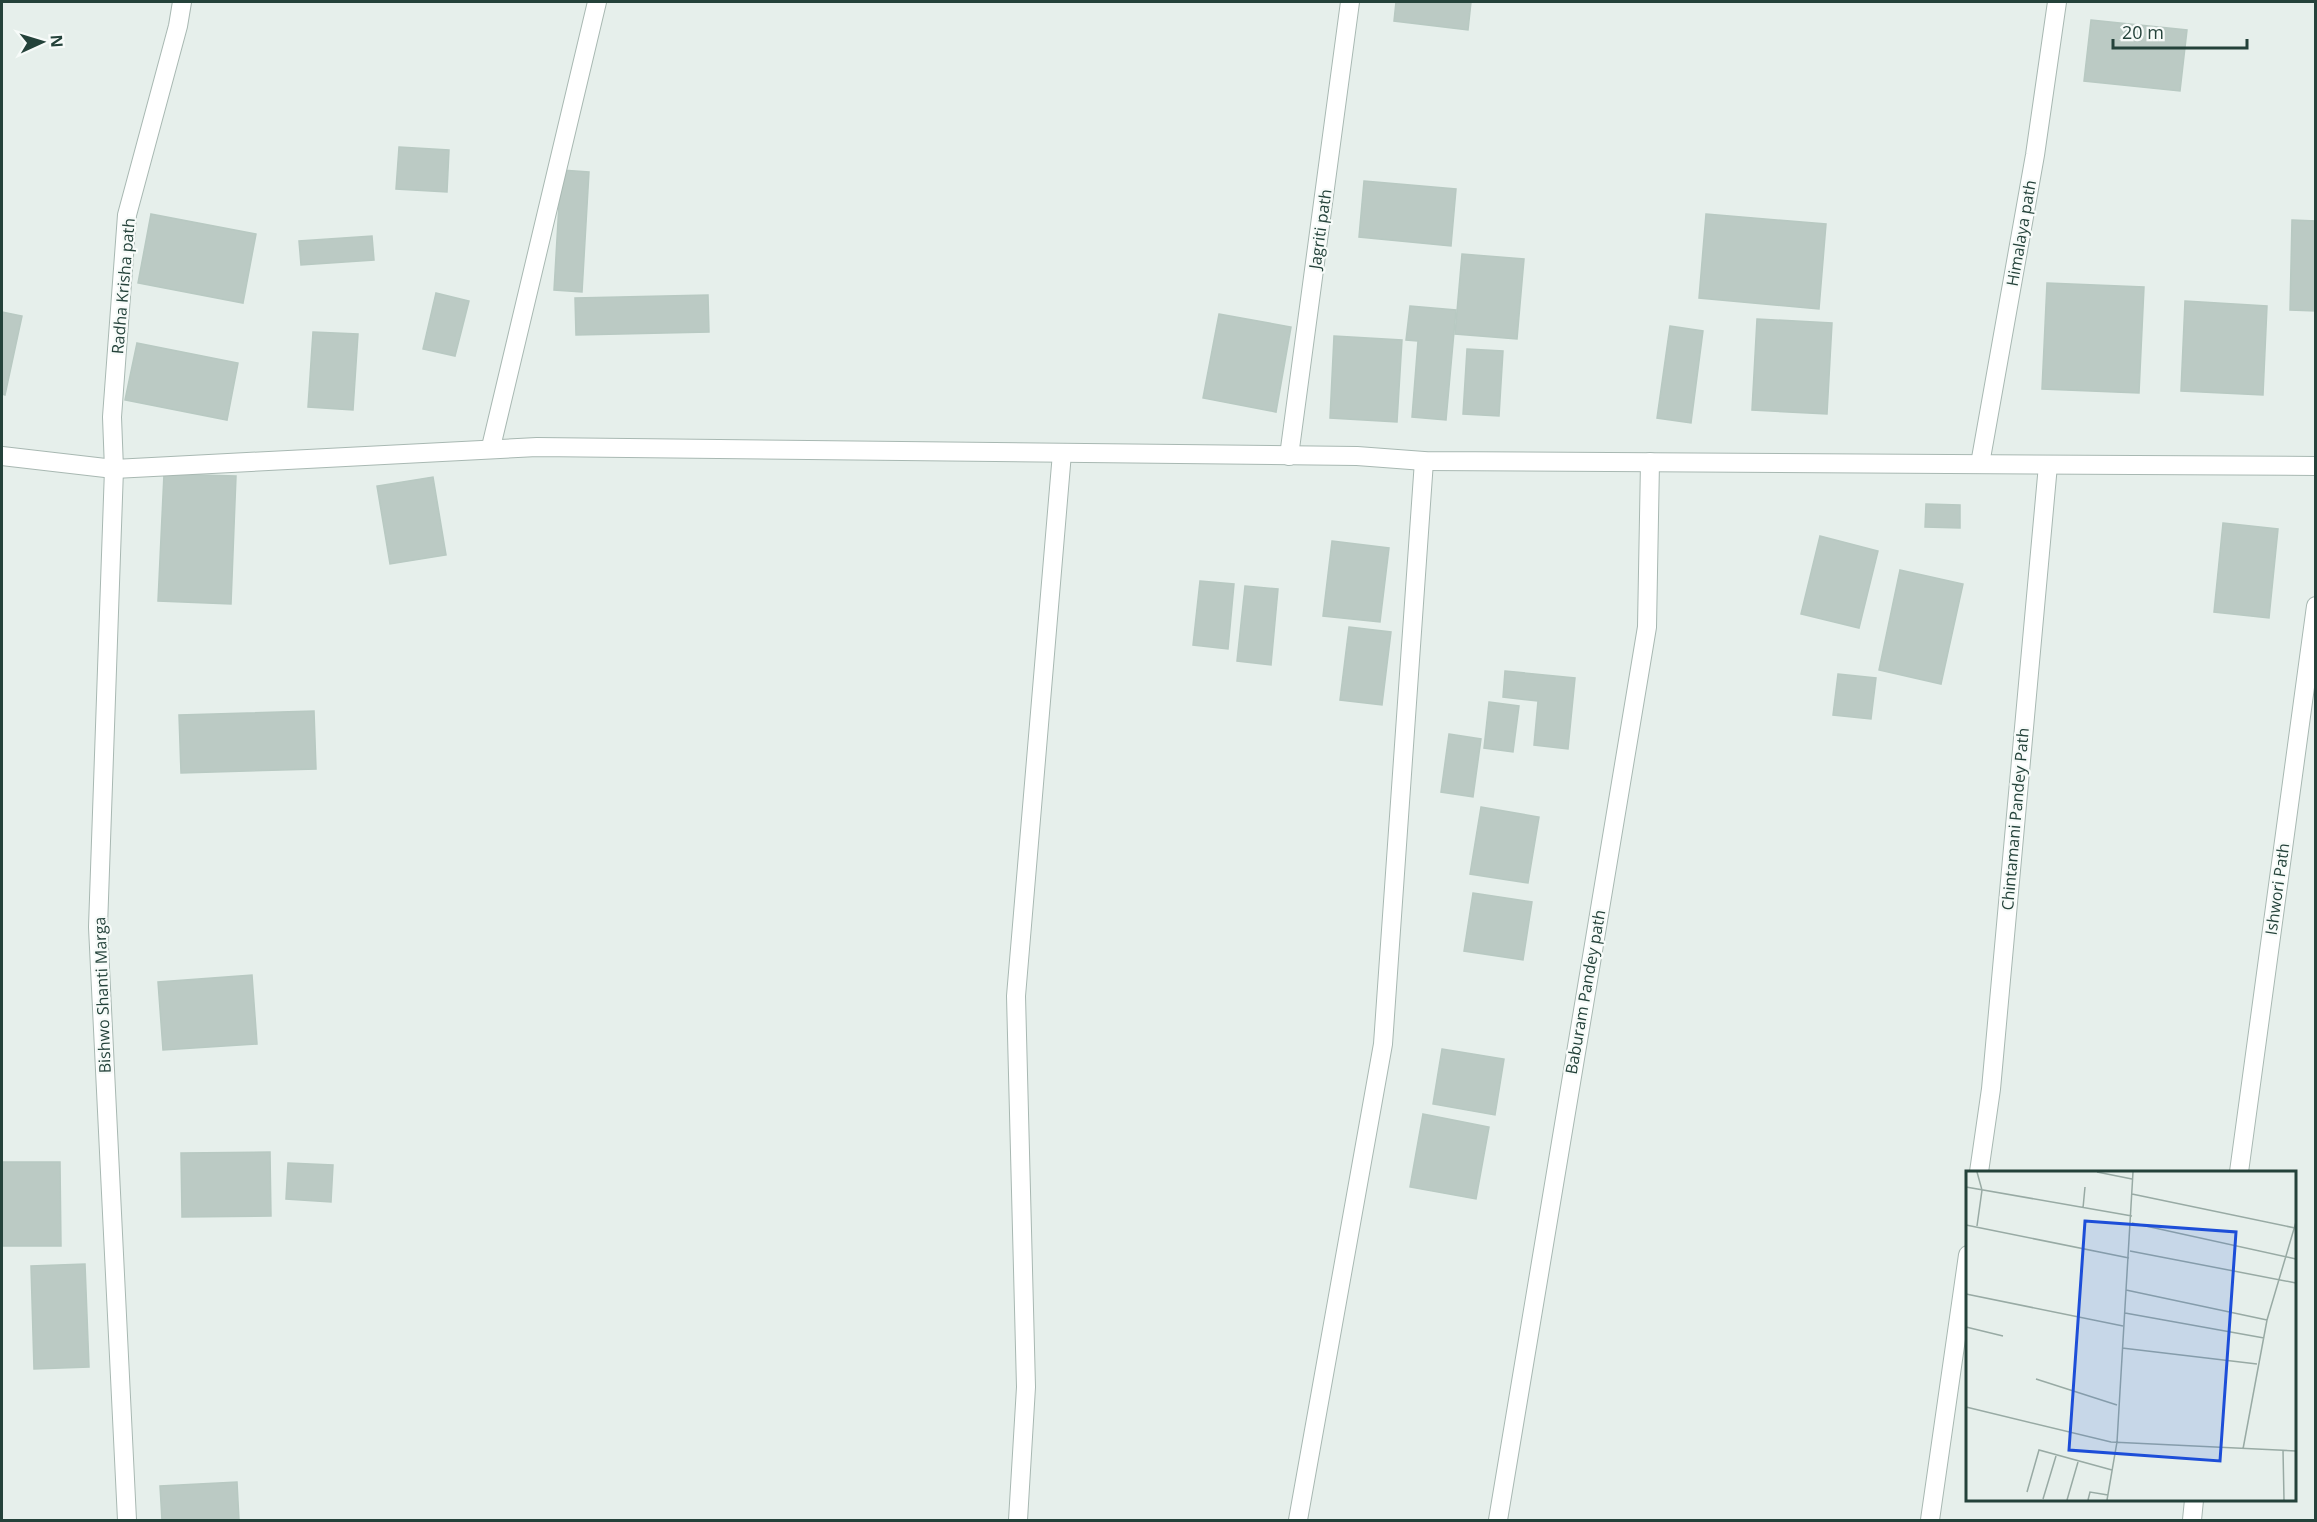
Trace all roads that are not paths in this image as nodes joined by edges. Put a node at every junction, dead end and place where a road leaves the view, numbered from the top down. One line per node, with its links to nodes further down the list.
1 (182, 2): 14 (street, Radha Krisha path)
2 (597, 2): 5 (street)
3 (1350, 2): 8 (street, Jagriti path)
4 (2057, 2): 11 (street, Himalaya path)
5 (491, 447): 6 (street); 14 (street)
6 (1062, 453): 8 (street); 21 (street)
7 (2, 456): 14 (street)
8 (1289, 456): 9 (street)
9 (1424, 460): 10 (street); 22 (street)
10 (1650, 462): 11 (street); 23 (street, Baburam Pandey path)
11 (1980, 464): 12 (street)
12 (2048, 465): 13 (street); 16 (street, Chintamani Pandey Path)
13 (2316, 466)
14 (114, 468): 20 (street, Bishwo Shanti Marga)
15 (2316, 606): 17 (street, Ishwori Path)
16 (1979, 1171)
17 (2239, 1171)
18 (1966, 1269): 24 (street)
19 (2194, 1501): 25 (street)
20 (127, 1521)
21 (1018, 1521)
22 (1298, 1521)
23 (1498, 1521)
24 (1930, 1521)
25 (2192, 1521)

